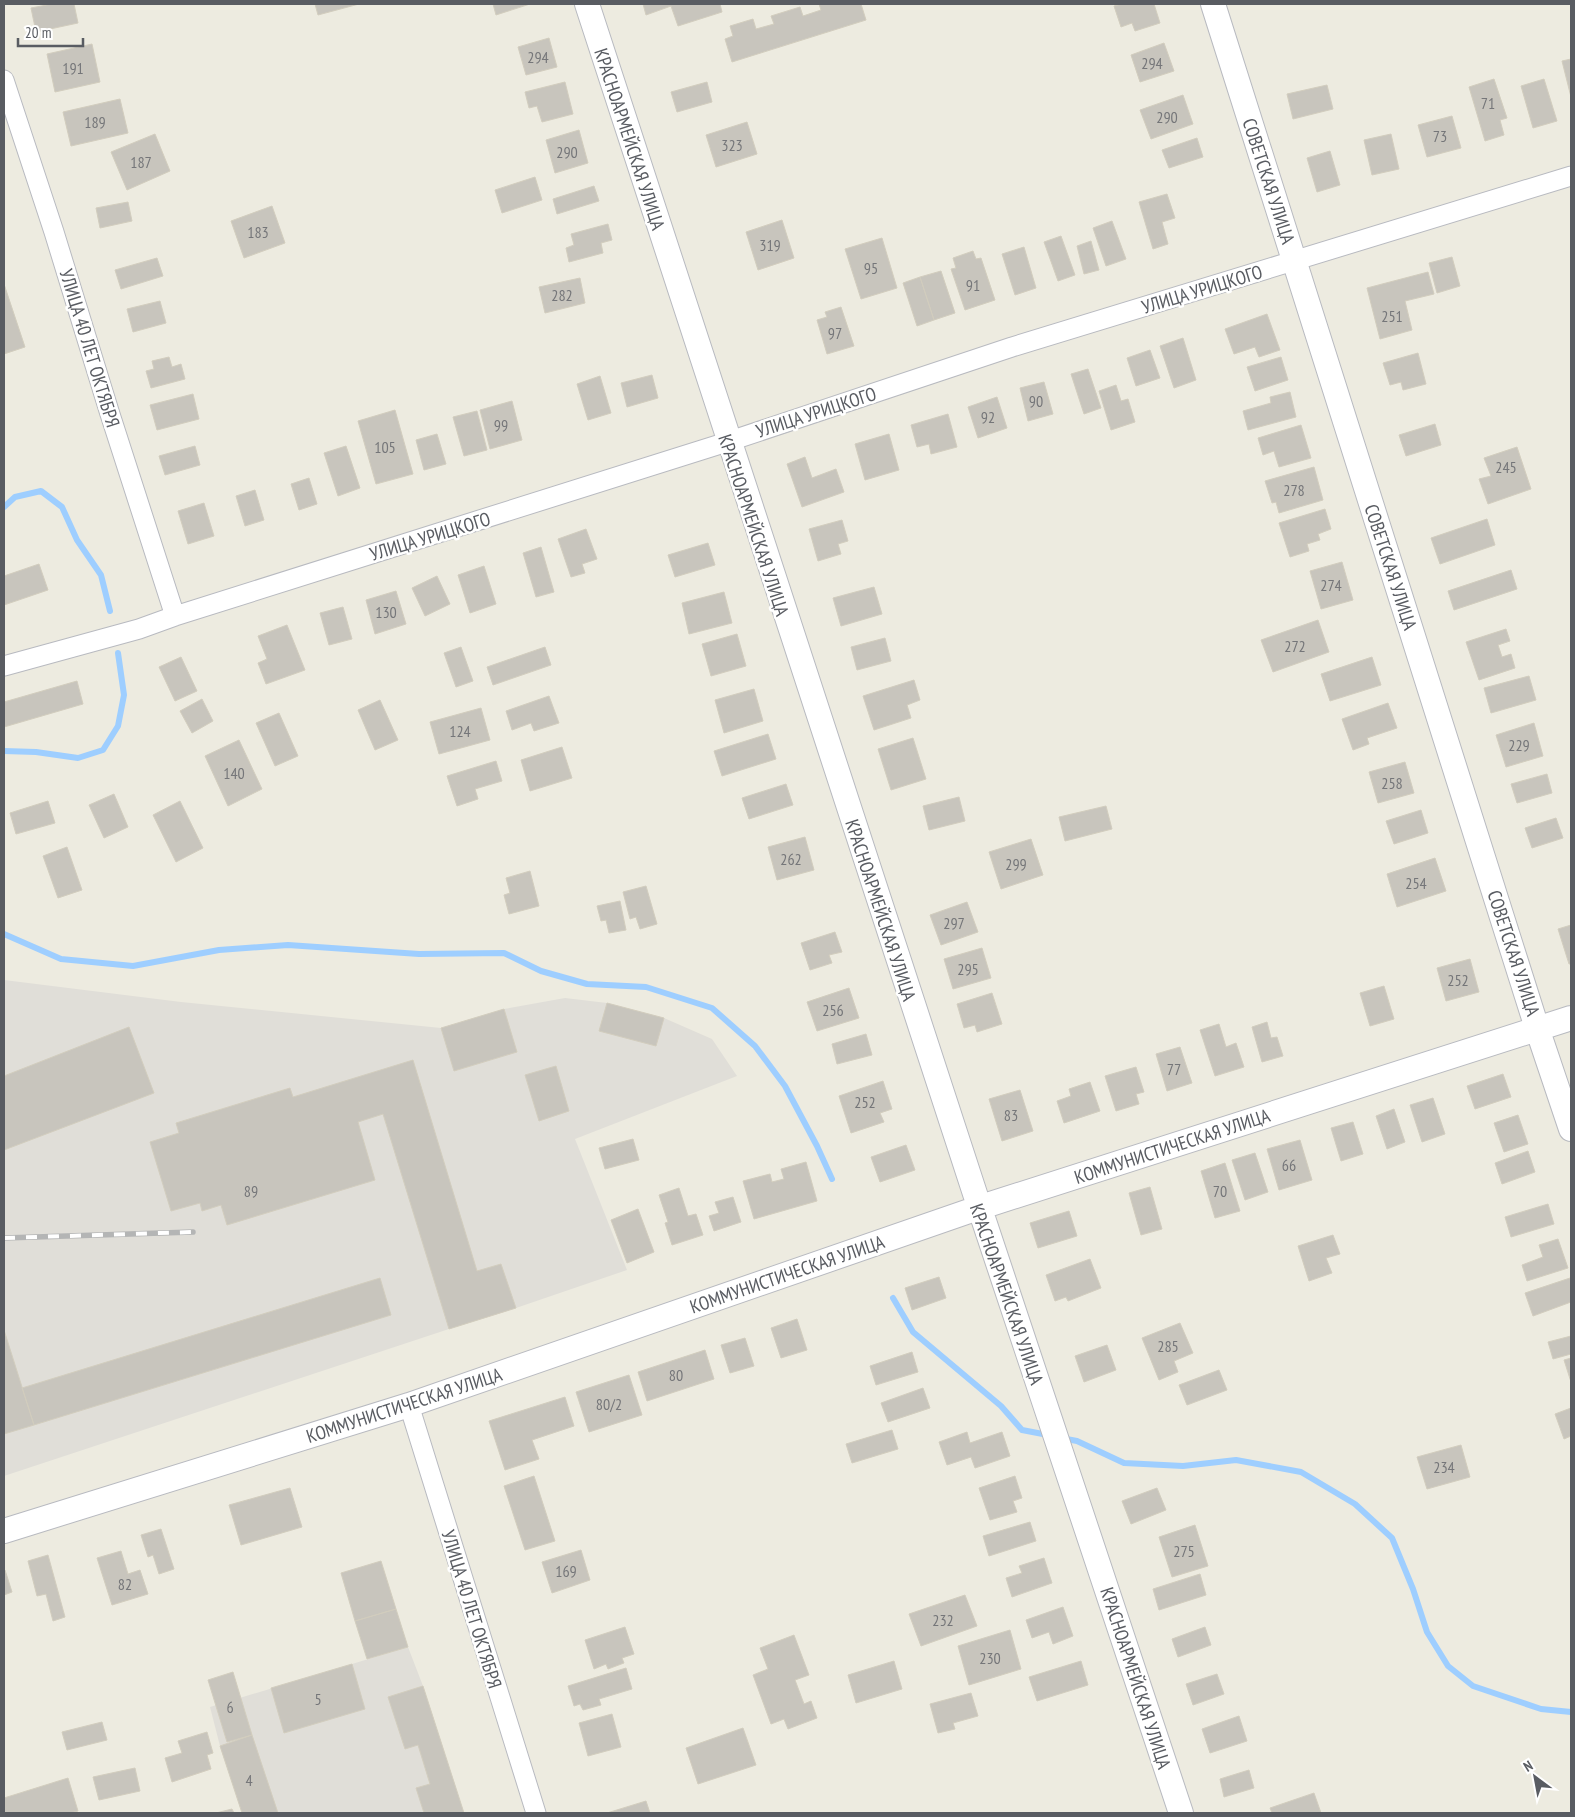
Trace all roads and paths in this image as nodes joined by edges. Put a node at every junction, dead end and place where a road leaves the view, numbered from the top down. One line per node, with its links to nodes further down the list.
1 (587, 4): 6 (street, КРАСНОАРМЕЙСКАЯ УЛИЦА)
2 (1213, 4): 5 (street, СОВЕТСКАЯ УЛИЦА)
3 (4, 80): 7 (street, УЛИЦА 40 ЛЕТ ОКТЯБРЯ)
4 (1571, 176): 5 (street, УЛИЦА УРИЦКОГО)
5 (1294, 261): 6 (street, УЛИЦА УРИЦКОГО); 10 (street, СОВЕТСКАЯ УЛИЦА)
6 (727, 442): 7 (street, УЛИЦА УРИЦКОГО); 12 (street, КРАСНОАРМЕЙСКАЯ УЛИЦА)
7 (176, 616): 8 (street, УЛИЦА УРИЦКОГО)
8 (4, 666)
9 (1571, 1018): 10 (street, КОММУНИСТИЧЕСКАЯ УЛИЦА)
10 (1537, 1028): 11 (street, СОВЕТСКАЯ УЛИЦА); 12 (street, КОММУНИСТИЧЕСКАЯ УЛИЦА)
11 (1571, 1129)
12 (978, 1208): 13 (street, КОММУНИСТИЧЕСКАЯ УЛИЦА); 16 (street, КРАСНОАРМЕЙСКАЯ УЛИЦА)
13 (409, 1405): 14 (street, КОММУНИСТИЧЕСКАЯ УЛИЦА); 15 (street, УЛИЦА 40 ЛЕТ ОКТЯБРЯ)
14 (4, 1531)
15 (536, 1813)
16 (1181, 1813)

